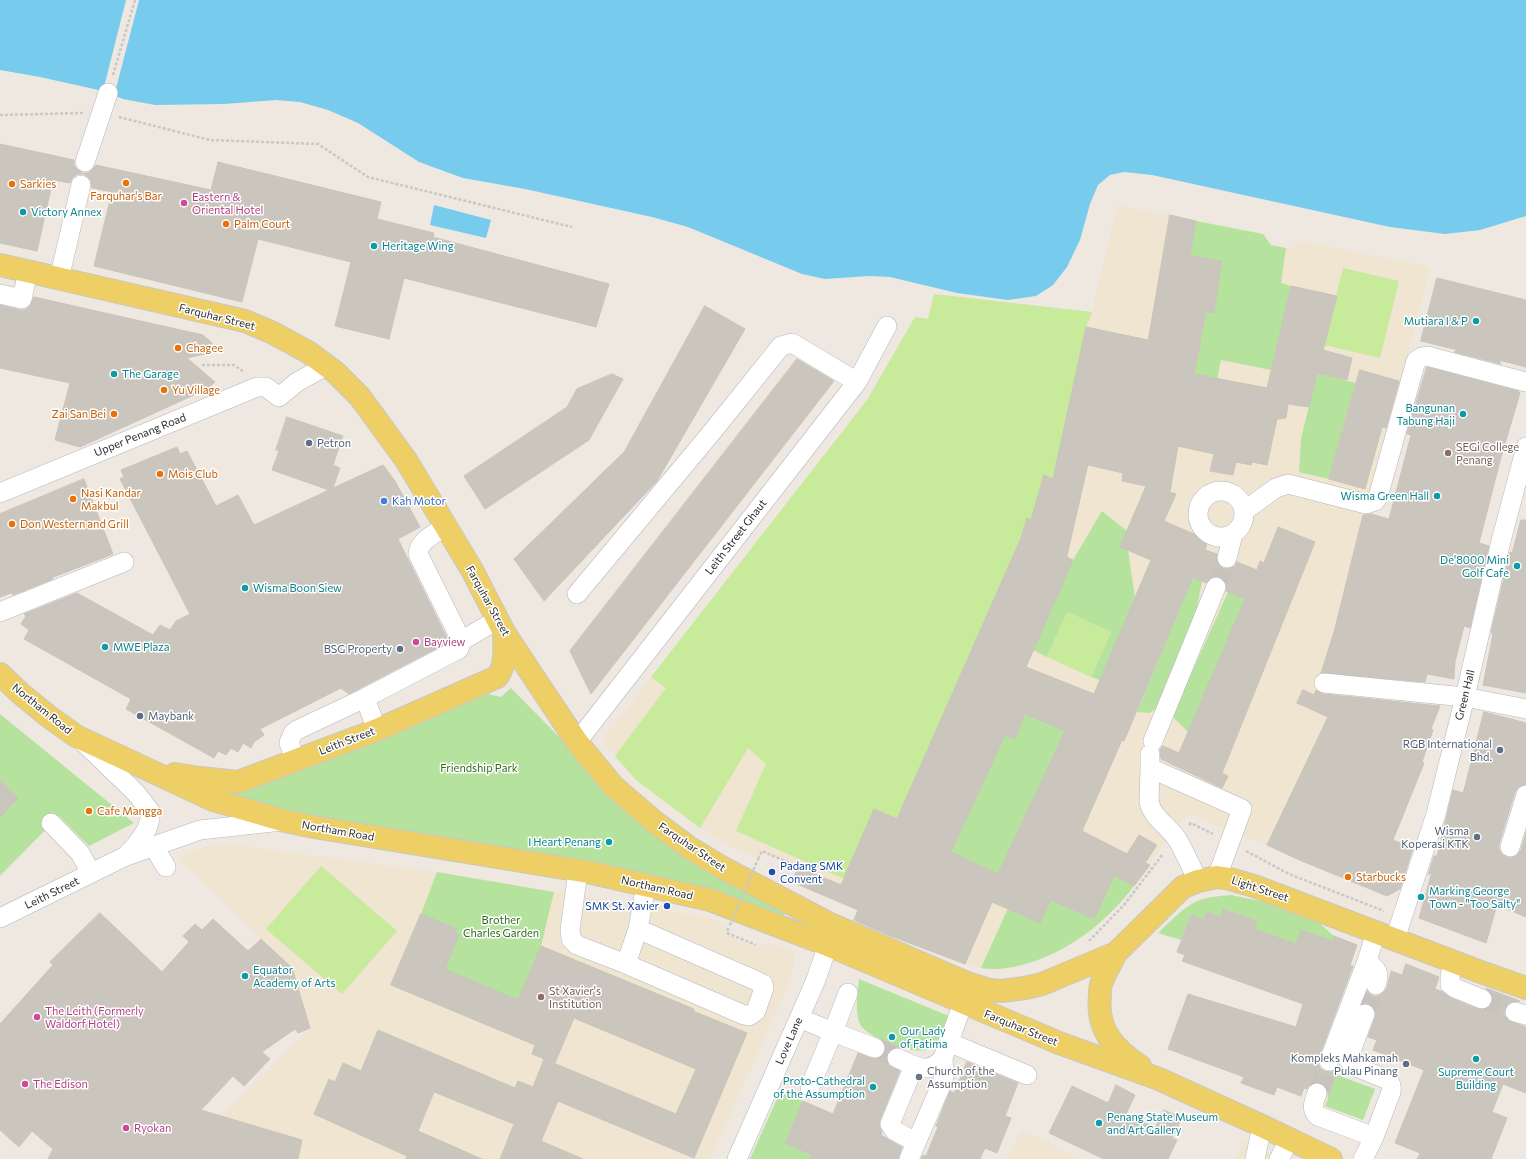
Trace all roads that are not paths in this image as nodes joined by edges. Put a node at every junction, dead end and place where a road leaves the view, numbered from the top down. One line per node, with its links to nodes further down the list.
1 (108, 93): 2 (street)
2 (85, 162)
3 (81, 185): 6 (street)
4 (0, 265): 5 (main road, Farquhar Street)
5 (28, 272): 6 (main road, Farquhar Street); 7 (street)
6 (59, 279): 9 (main road, Farquhar Street)
7 (0, 294)
8 (887, 326): 10 (street, Leith Street Ghaut)
9 (326, 366): 13 (street, Upper Penang Road); 15 (main road, Farquhar Street)
10 (857, 382): 20 (street); 31 (street, Leith Street Ghaut)
11 (1526, 382): 14 (street)
12 (1526, 448): 26 (street, Green Hall)
13 (0, 493)
14 (1244, 511): 16 (street); 16 (street)
15 (446, 526): 22 (main road, Farquhar Street); 23 (street)
16 (1233, 534): 17 (street)
17 (1227, 558)
18 (124, 562): 21 (street)
19 (1216, 587): 32 (street)
20 (577, 594)
21 (0, 612)
22 (501, 626): 23 (street); 29 (main road, Leith Street); 31 (main road, Farquhar Street)
23 (461, 641): 27 (street)
24 (0, 674): 30 (main road, Northam Road)
25 (1324, 683): 26 (street)
26 (1465, 697): 28 (street); 49 (street, Green Hall)
27 (365, 698): 29 (street); 33 (street)
28 (1526, 710)
29 (377, 730): 33 (main road, Leith Street)
30 (76, 736): 34 (main road, Northam Road); 40 (street, Leith Street)
31 (577, 742): 58 (main road, Farquhar Street)
32 (1151, 754): 44 (street); 44 (street)
33 (296, 761): 34 (main road, Leith Street)
34 (145, 768): 36 (main road, Northam Road)
35 (1526, 795): 39 (street)
36 (285, 821): 38 (street, Leith Street); 42 (main road, Northam Road)
37 (51, 823): 43 (street)
38 (154, 847): 40 (street, Leith Street); 41 (street)
39 (1510, 847)
40 (126, 856): 43 (street, Leith Street)
41 (166, 867)
42 (578, 870): 45 (main road, Northam Road); 54 (street)
43 (91, 873): 47 (street, Leith Street)
44 (1208, 879): 49 (main road, Light Street); 51 (main road)
45 (646, 885): 46 (main road, Northam Road); 48 (street)
46 (710, 900): 50 (main road, Farquhar Street)
47 (0, 918)
48 (638, 929): 54 (street); 54 (street)
49 (1385, 935): 52 (street, Green Hall); 53 (main road, Light Street)
50 (828, 945): 58 (main road, Farquhar Street); 61 (street, Love Lane)
51 (1116, 953): 58 (main road); 67 (main road)
52 (1367, 961): 55 (street); 65 (street, Green Hall)
53 (1454, 962): 56 (main road, Light Street); 59 (street)
54 (626, 964)
55 (1376, 985)
56 (1526, 988)
57 (848, 993): 62 (street)
58 (965, 993): 64 (street); 67 (main road, Farquhar Street)
59 (1482, 999)
60 (1365, 1014): 65 (street)
61 (799, 1018): 62 (street); 74 (street, Love Lane)
62 (833, 1032): 63 (street); 68 (street)
63 (875, 1048)
64 (946, 1050): 66 (street); 73 (street); 73 (street)
65 (1337, 1057): 71 (street)
66 (1027, 1075)
67 (1159, 1079): 70 (main road, Farquhar Street)
68 (810, 1087)
69 (1317, 1093): 71 (street)
70 (1262, 1126): 72 (main road, Farquhar Street); 75 (street)
71 (1374, 1137): 78 (street)
72 (1290, 1139): 76 (street); 77 (main road, Farquhar Street)
73 (912, 1151)
74 (736, 1159)
75 (1255, 1159)
76 (1279, 1159)
77 (1331, 1159)
78 (1363, 1159)

